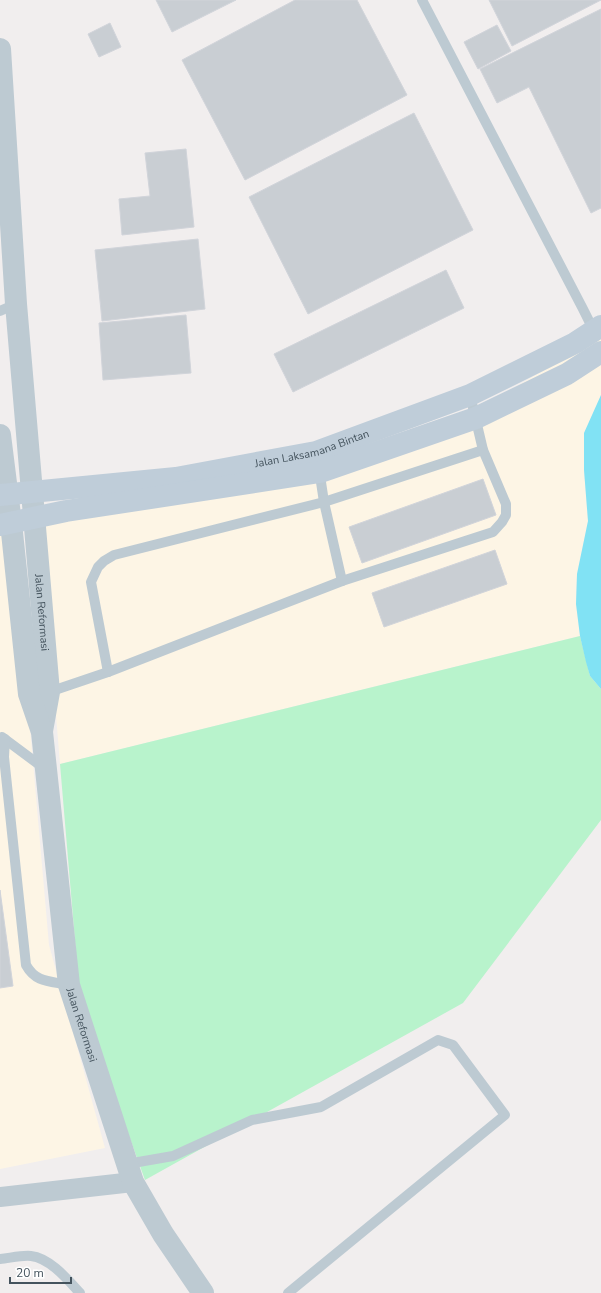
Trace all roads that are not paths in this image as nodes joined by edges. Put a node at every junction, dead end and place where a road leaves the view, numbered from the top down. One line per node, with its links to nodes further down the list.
1 (422, 0): 4 (lane)
2 (0, 49): 3 (street, Jalan Reformasi)
3 (8, 308): 10 (street, Jalan Reformasi)
4 (599, 336): 5 (main road, Jalan Laksamana Bintan); 6 (main road, Jalan Laksamana Bintan)
5 (470, 395): 6 (lane); 9 (main road, Jalan Laksamana Bintan)
6 (476, 418): 8 (lane); 9 (main road, Jalan Laksamana Bintan)
7 (0, 435): 11 (street, Jalan Reformasi)
8 (484, 450): 12 (lane); 15 (lane)
9 (318, 462): 10 (main road, Jalan Laksamana Bintan); 12 (lane); 13 (main road, Jalan Laksamana Bintan)
10 (32, 492): 11 (main road, Jalan Laksamana Bintan); 13 (street, Jalan Reformasi)
11 (4, 494): 14 (street, Jalan Reformasi)
12 (324, 502): 15 (lane); 16 (lane)
13 (34, 518): 14 (main road, Jalan Laksamana Bintan); 17 (street, Jalan Reformasi)
14 (6, 524): 18 (street, Jalan Reformasi)
15 (342, 581): 16 (lane)
16 (108, 672): 17 (lane)
17 (49, 692): 18 (street, Jalan Reformasi)
18 (42, 732): 20 (street, Jalan Reformasi)
19 (2, 738): 20 (lane); 21 (lane)
20 (46, 769): 21 (street, Jalan Reformasi)
21 (69, 985): 22 (street, Jalan Reformasi)
22 (130, 1173): 23 (street); 25 (street, Jalan Reformasi); 27 (lane)
23 (0, 1197)
24 (0, 1259): 26 (lane)
25 (196, 1290)
26 (80, 1293)
27 (288, 1293)

